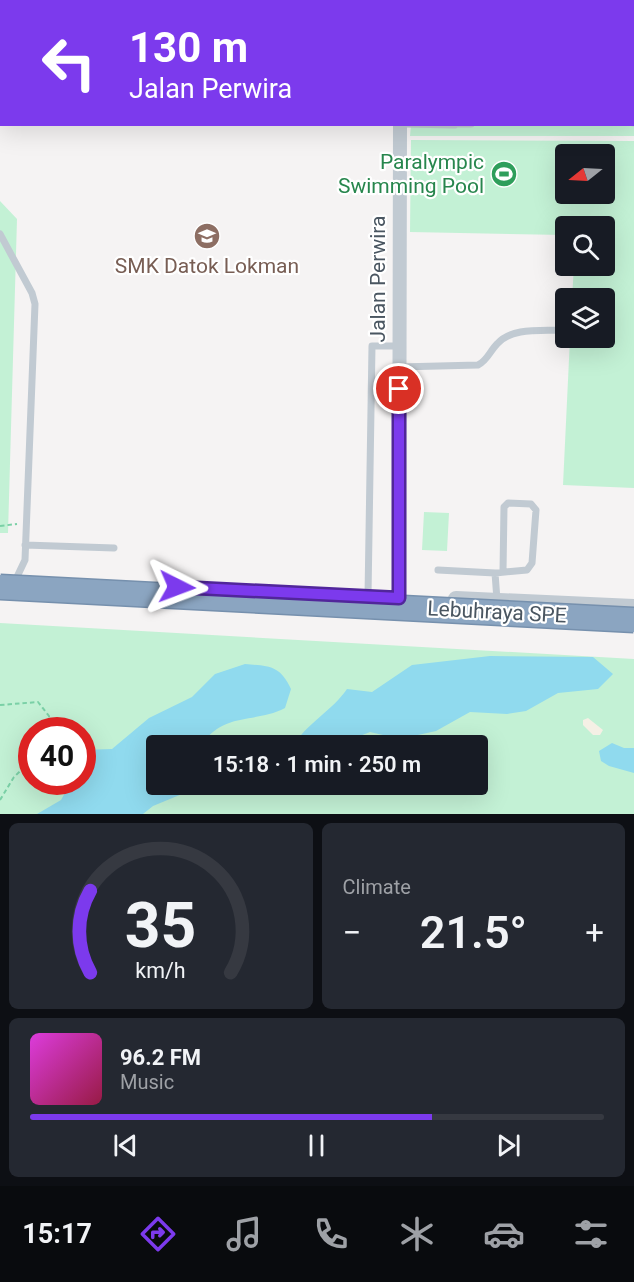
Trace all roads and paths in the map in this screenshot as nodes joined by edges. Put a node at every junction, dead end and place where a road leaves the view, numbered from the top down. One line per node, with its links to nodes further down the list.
1 (400, 126): 4 (street, Jalan Perwira)
2 (0, 234): 6 (lane)
3 (555, 331): 5 (lane)
4 (399, 346): 5 (street, Jalan Perwira); 13 (lane)
5 (399, 367): 16 (street, Jalan Perwira)
6 (26, 523): 7 (path); 8 (lane)
7 (0, 526)
8 (25, 545): 9 (lane); 12 (lane)
9 (114, 548)
10 (438, 570): 11 (lane)
11 (499, 573): 11 (lane); 15 (lane)
12 (4, 580): 13 (street); 17 (highway, Lebuhraya SPE); 18 (highway, Lebuhraya SPE, bridge)
13 (368, 596): 16 (street)
14 (0, 597): 16 (street)
15 (497, 600): 16 (street); 17 (street)
16 (399, 606): 19 (street)
17 (634, 607)
18 (634, 620)
19 (634, 629)
20 (0, 705): 21 (path)
21 (48, 717)
22 (18, 773): 23 (path)
23 (0, 800)

